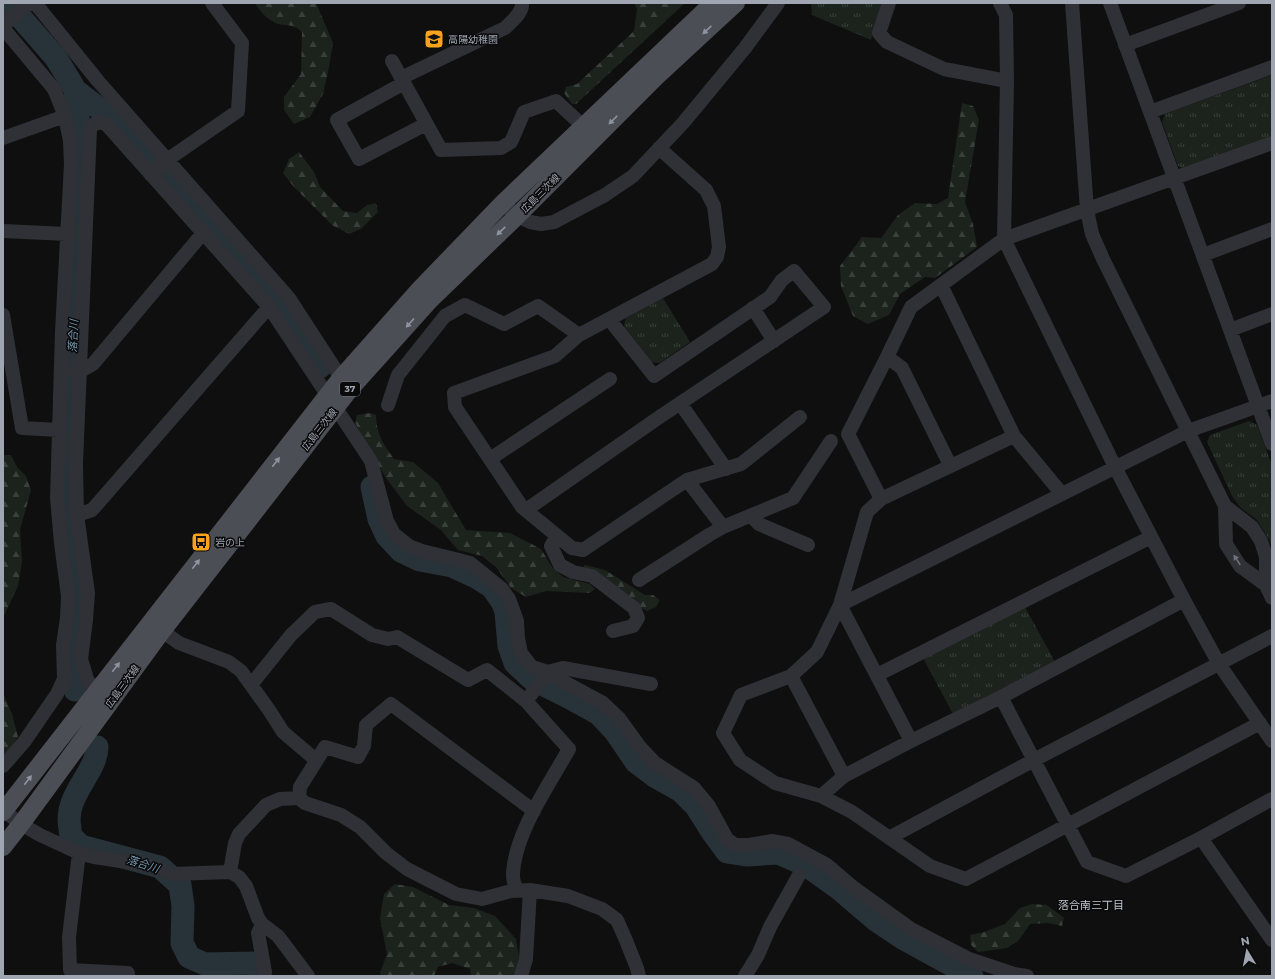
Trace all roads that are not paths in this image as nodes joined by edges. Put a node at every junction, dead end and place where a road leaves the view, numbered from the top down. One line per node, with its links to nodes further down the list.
1 (212, 3): 25 (street)
2 (522, 3): 16 (street)
3 (713, 3): 21 (main road, 広島三次線 / 37)
4 (736, 3): 30 (main road, 広島三次線 / 37, one-way to 30)
5 (778, 3): 24 (street)
6 (889, 3): 17 (street)
7 (1000, 3): 17 (street)
8 (1072, 3): 29 (street)
9 (1110, 3): 13 (street)
10 (1239, 3): 13 (street)
11 (30, 4): 12 (street); 25 (street)
12 (4, 26): 19 (street)
13 (1125, 45): 18 (street)
14 (392, 61): 16 (street)
15 (1272, 67): 18 (street)
16 (403, 81): 20 (street); 20 (street)
17 (1007, 81): 35 (street)
18 (1150, 112): 27 (street)
19 (65, 116): 22 (street); 34 (street)
20 (426, 124): 21 (street)
21 (584, 127): 28 (main road, 広島三次線 / 37)
22 (3, 138)
23 (1272, 143): 27 (street)
24 (659, 148): 30 (street); 44 (street)
25 (167, 160): 26 (street); 51 (street)
26 (151, 175): 33 (street); 49 (street)
27 (1175, 178): 29 (street); 36 (street)
28 (503, 203): 30 (street); 51 (main road, 広島三次線 / 37)
29 (1087, 210): 35 (street); 59 (street)
30 (517, 216): 38 (main road, 広島三次線 / 37, one-way to 38)
31 (1272, 229): 36 (street)
32 (3, 231): 34 (street)
33 (203, 233): 39 (street); 49 (street)
34 (67, 234): 49 (street)
35 (1004, 239): 37 (street); 65 (street)
36 (1203, 254): 45 (street)
37 (941, 285): 48 (street); 60 (street)
38 (430, 300): 43 (street); 51 (main road, 広島三次線 / 37, one-way to 51)
39 (269, 307): 52 (street); 72 (street)
40 (754, 308): 44 (street); 47 (street); 47 (street)
41 (1272, 314): 45 (street)
42 (3, 315): 58 (street)
43 (445, 316): 46 (street); 55 (street)
44 (609, 319): 46 (street)
45 (1230, 330): 56 (street)
46 (579, 334): 63 (street)
47 (774, 340): 54 (street)
48 (887, 357): 64 (street); 69 (street)
49 (70, 371): 58 (street); 72 (street)
50 (610, 380): 63 (street)
51 (345, 384): 52 (main road, 広島三次線 / 37)
52 (331, 401): 83 (main road, 広島三次線 / 37); 88 (street); 91 (main road, 広島三次線 / 37, one-way to 52)
53 (1272, 401): 56 (street)
54 (680, 403): 66 (street); 71 (street)
55 (388, 405)
56 (1258, 406): 59 (street); 62 (street)
57 (800, 417): 66 (street)
58 (59, 430): 99 (street)
59 (1188, 431): 65 (street); 70 (street)
60 (1014, 436): 64 (street); 68 (street)
61 (831, 441): 73 (street)
62 (1272, 444)
63 (490, 458): 71 (street)
64 (950, 465): 69 (street)
65 (1115, 467): 68 (street); 76 (street)
66 (726, 469): 67 (street)
67 (687, 480): 74 (street); 75 (street)
68 (1062, 494): 81 (street)
69 (881, 499): 81 (street)
70 (1225, 506): 79 (street); 79 (street, one-way to 70)
71 (526, 510): 75 (street)
72 (77, 515): 91 (street)
73 (751, 516): 74 (street); 77 (street)
74 (723, 527): 78 (street)
75 (557, 536): 82 (street)
76 (1151, 537): 80 (street); 86 (street)
77 (808, 545)
78 (639, 580)
79 (1269, 592)
80 (1184, 600): 85 (street); 92 (street)
81 (840, 605): 86 (street); 87 (street)
82 (613, 631)
83 (162, 632): 90 (street); 91 (main road, 広島三次線 / 37)
84 (1272, 636): 85 (street)
85 (1220, 664): 94 (street); 98 (street)
86 (877, 675): 95 (street)
87 (791, 676): 100 (street); 101 (street)
88 (543, 679): 89 (street); 93 (street); 123 (street)
89 (651, 684)
90 (251, 685): 93 (street); 97 (street)
91 (106, 693): 105 (main road, 広島三次線 / 37, one-way to 91); 106 (main road, 広島三次線 / 37)
92 (1001, 697): 95 (street); 98 (street)
93 (526, 701): 104 (street)
94 (1260, 723): 96 (street); 107 (street)
95 (911, 741): 100 (street)
96 (1272, 741)
97 (316, 760): 102 (street); 104 (street)
98 (1034, 760): 107 (street); 108 (street)
99 (3, 766)
100 (844, 776): 101 (street)
101 (821, 796): 108 (street)
102 (299, 798): 112 (street); 114 (street)
103 (1272, 799): 109 (street)
104 (534, 811): 114 (street)
105 (3, 812): 106 (street)
106 (21, 824): 110 (main road, 広島三次線 / 37); 111 (street)
107 (1067, 825): 108 (street); 109 (street)
108 (889, 838)
109 (1201, 838): 116 (street)
110 (3, 847)
111 (79, 853): 112 (street); 117 (street)
112 (230, 872): 115 (street)
113 (799, 875): 122 (street)
114 (523, 890): 120 (street); 121 (street)
115 (262, 924): 118 (street); 119 (street)
116 (1272, 940)
117 (128, 976)
118 (264, 976)
119 (308, 976)
120 (521, 976)
121 (639, 976)
122 (746, 976)
123 (1027, 976)

